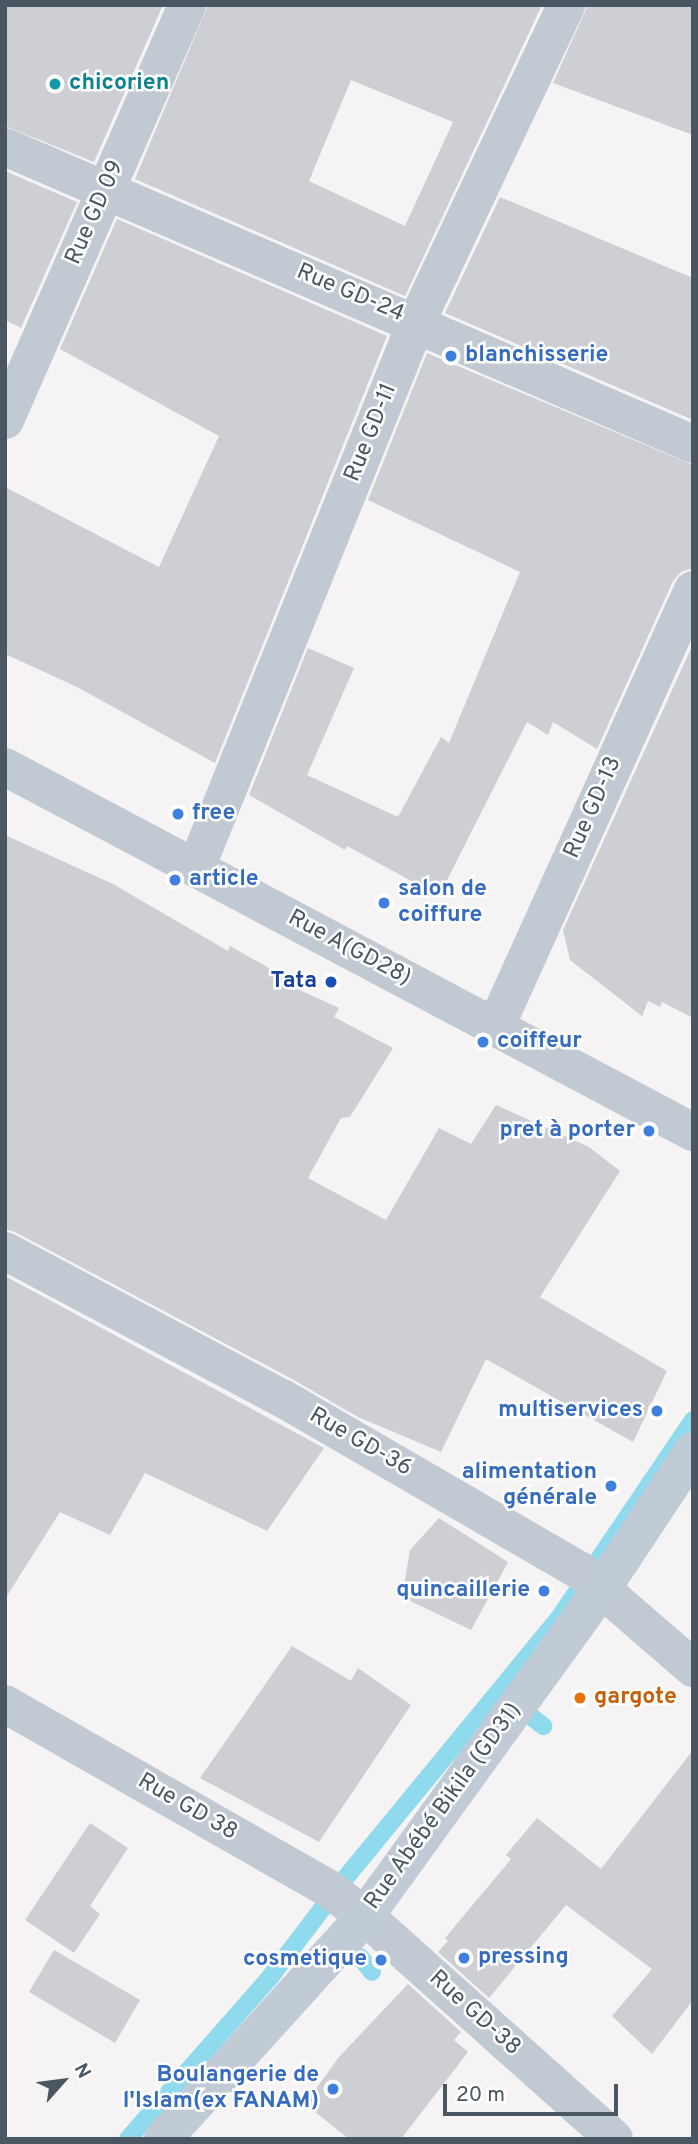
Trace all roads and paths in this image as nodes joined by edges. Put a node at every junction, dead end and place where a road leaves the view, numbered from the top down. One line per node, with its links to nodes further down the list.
1 (187, 5): 4 (street, Rue GD 09)
2 (566, 5): 5 (street, Rue GD-11)
3 (5, 147): 4 (street, Rue GD-24)
4 (106, 190): 5 (street, Rue GD-24); 6 (street, Rue GD 09)
5 (416, 323): 7 (street, Rue GD-24); 10 (street, Rue GD-11)
6 (5, 420)
7 (693, 444)
8 (693, 590): 11 (street, Rue GD-13)
9 (5, 767): 10 (street, Rue A(GD28))
10 (196, 868): 11 (street, Rue A(GD28))
11 (496, 1026): 12 (street, Rue A(GD28))
12 (693, 1132)
13 (5, 1251): 15 (street, Rue GD-36)
14 (693, 1451): 15 (main road, Rue Abébé Bikila (GD31))
15 (603, 1587): 16 (street, Rue GD-36); 18 (main road, Rue Abébé Bikila (GD31))
16 (693, 1668)
17 (5, 1704): 18 (street, Rue GD 38)
18 (365, 1916): 19 (main road, Rue Abébé Bikila (GD31)); 20 (street, Rue GD-38)
19 (163, 2139)
20 (614, 2139)

